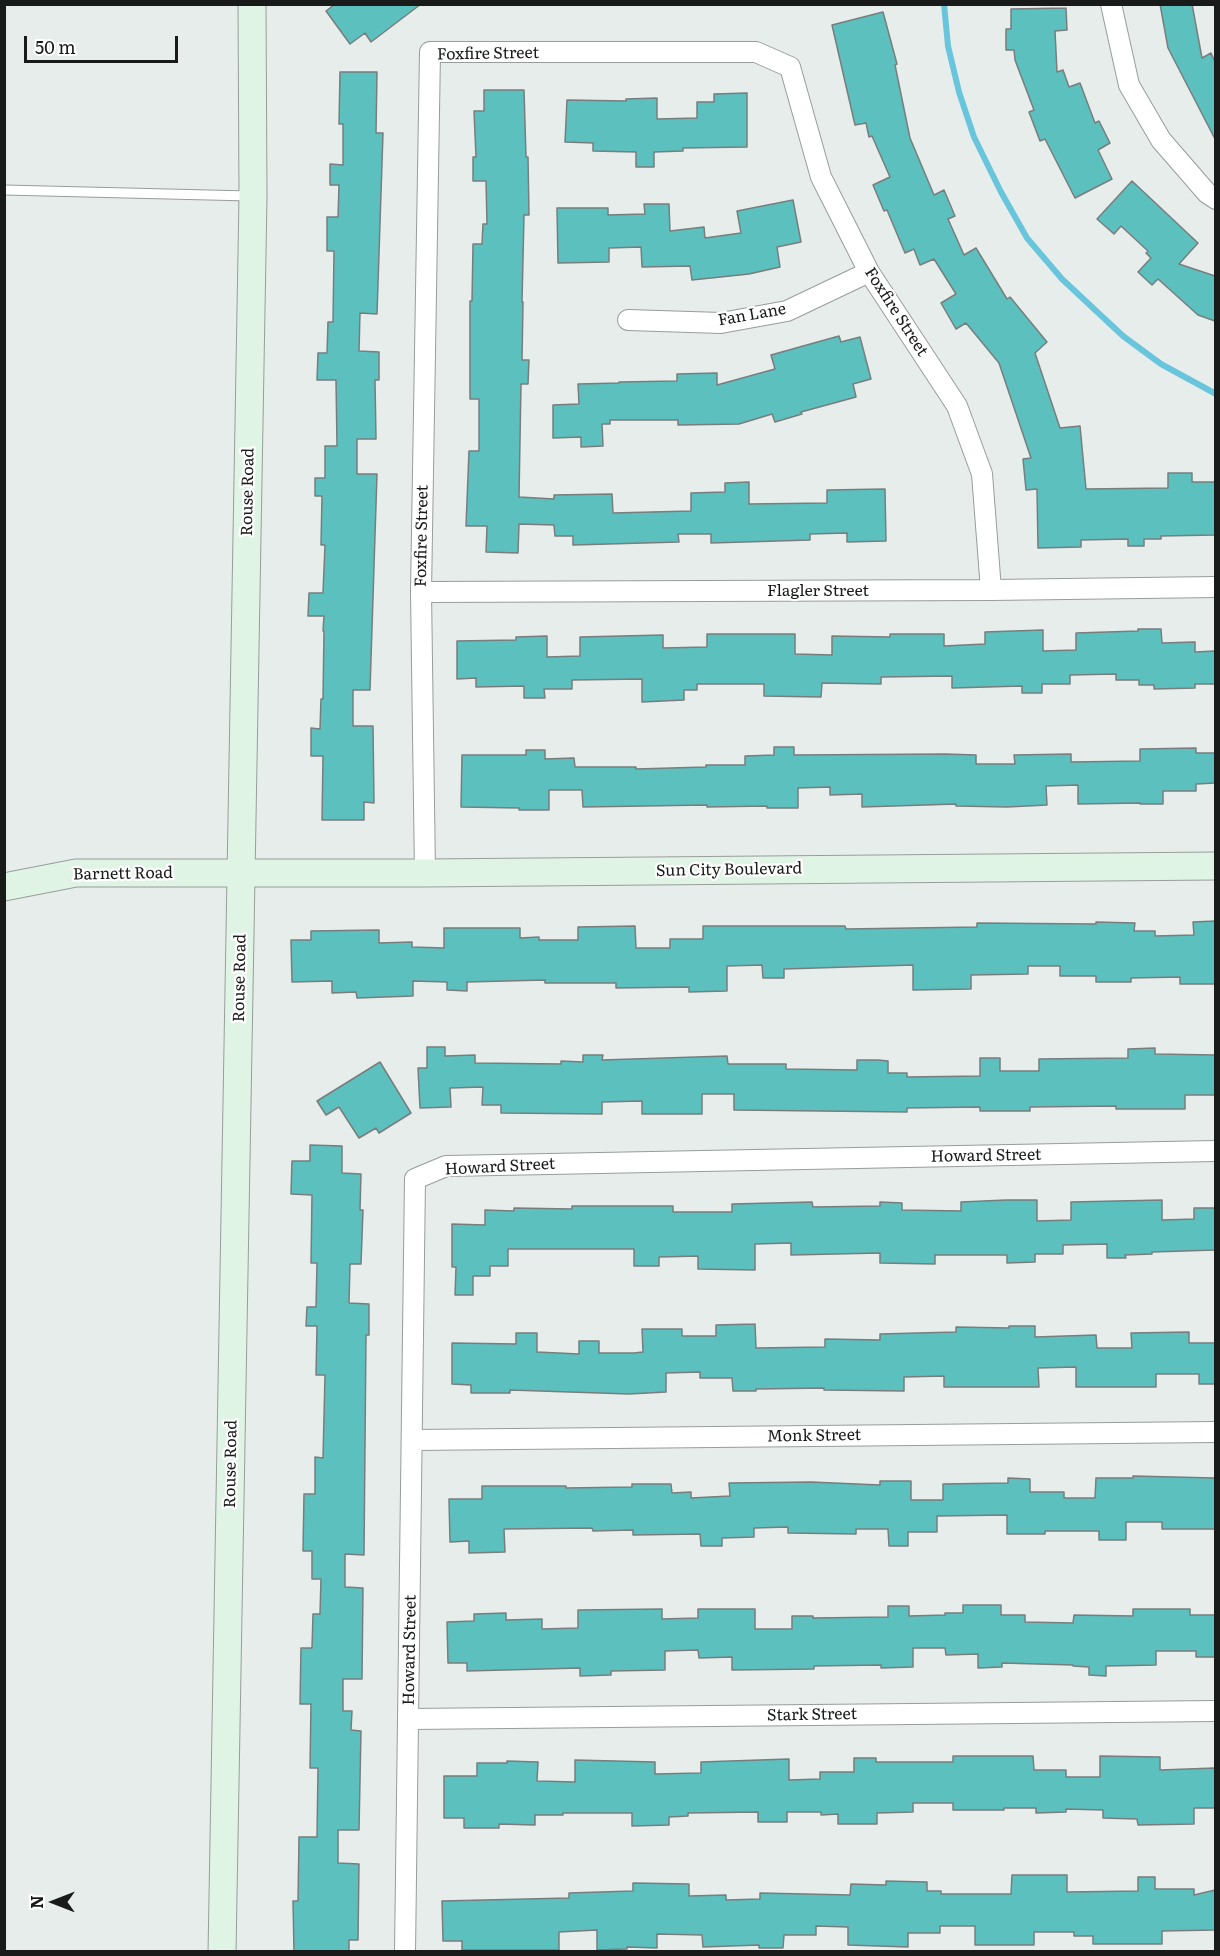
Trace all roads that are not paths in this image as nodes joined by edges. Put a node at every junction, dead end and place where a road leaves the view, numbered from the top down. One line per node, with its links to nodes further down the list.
1 (252, 4): 4 (street, Rouse Road)
2 (1110, 4): 5 (street)
3 (4, 190): 4 (lane)
4 (253, 196): 12 (street, Rouse Road)
5 (1215, 199)
6 (869, 272): 7 (street, Fan Lane); 9 (street, Foxfire Street); 10 (street, Foxfire Street)
7 (628, 320)
8 (1215, 587): 9 (street, Flagler Street)
9 (991, 590): 10 (street, Flagler Street)
10 (421, 592): 13 (street, Foxfire Street)
11 (1215, 866): 13 (street, Sun City Boulevard)
12 (242, 873): 13 (street, Sun City Boulevard); 14 (street, Barnett Road); 20 (street, Rouse Road)
13 (425, 873)
14 (4, 887)
15 (1215, 1151): 17 (street, Howard Street)
16 (1215, 1432): 17 (street, Monk Street)
17 (413, 1440): 19 (street, Howard Street)
18 (1215, 1711): 19 (street, Stark Street)
19 (408, 1719): 21 (street, Howard Street)
20 (222, 1952)
21 (405, 1952)

